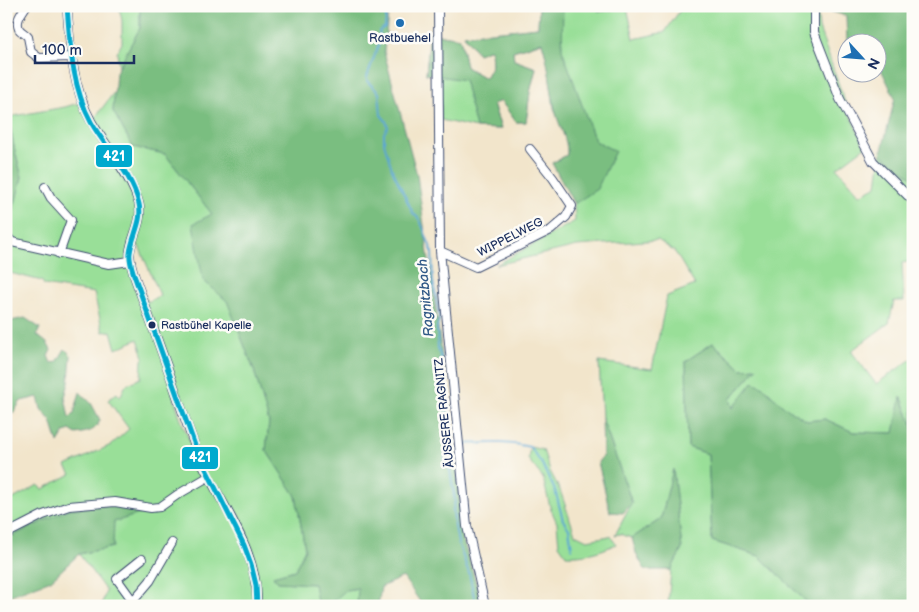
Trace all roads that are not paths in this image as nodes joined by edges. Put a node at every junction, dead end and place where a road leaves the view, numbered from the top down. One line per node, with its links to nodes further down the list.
1 (26, 6): 5 (street)
2 (66, 6): 5 (street)
3 (438, 6): 10 (street, ÄUSSERE RAGNITZ)
4 (814, 6): 8 (street)
5 (71, 57): 12 (street)
6 (530, 149): 10 (street, WIPPELWEG)
7 (46, 187): 11 (street)
8 (913, 201)
9 (6, 235): 11 (street)
10 (440, 251): 19 (street, ÄUSSERE RAGNITZ)
11 (59, 254): 12 (street)
12 (130, 261): 13 (street)
13 (208, 477): 14 (street); 18 (street)
14 (6, 534)
15 (172, 543): 17 (street)
16 (142, 559): 17 (street)
17 (136, 603)
18 (257, 606)
19 (486, 606)

